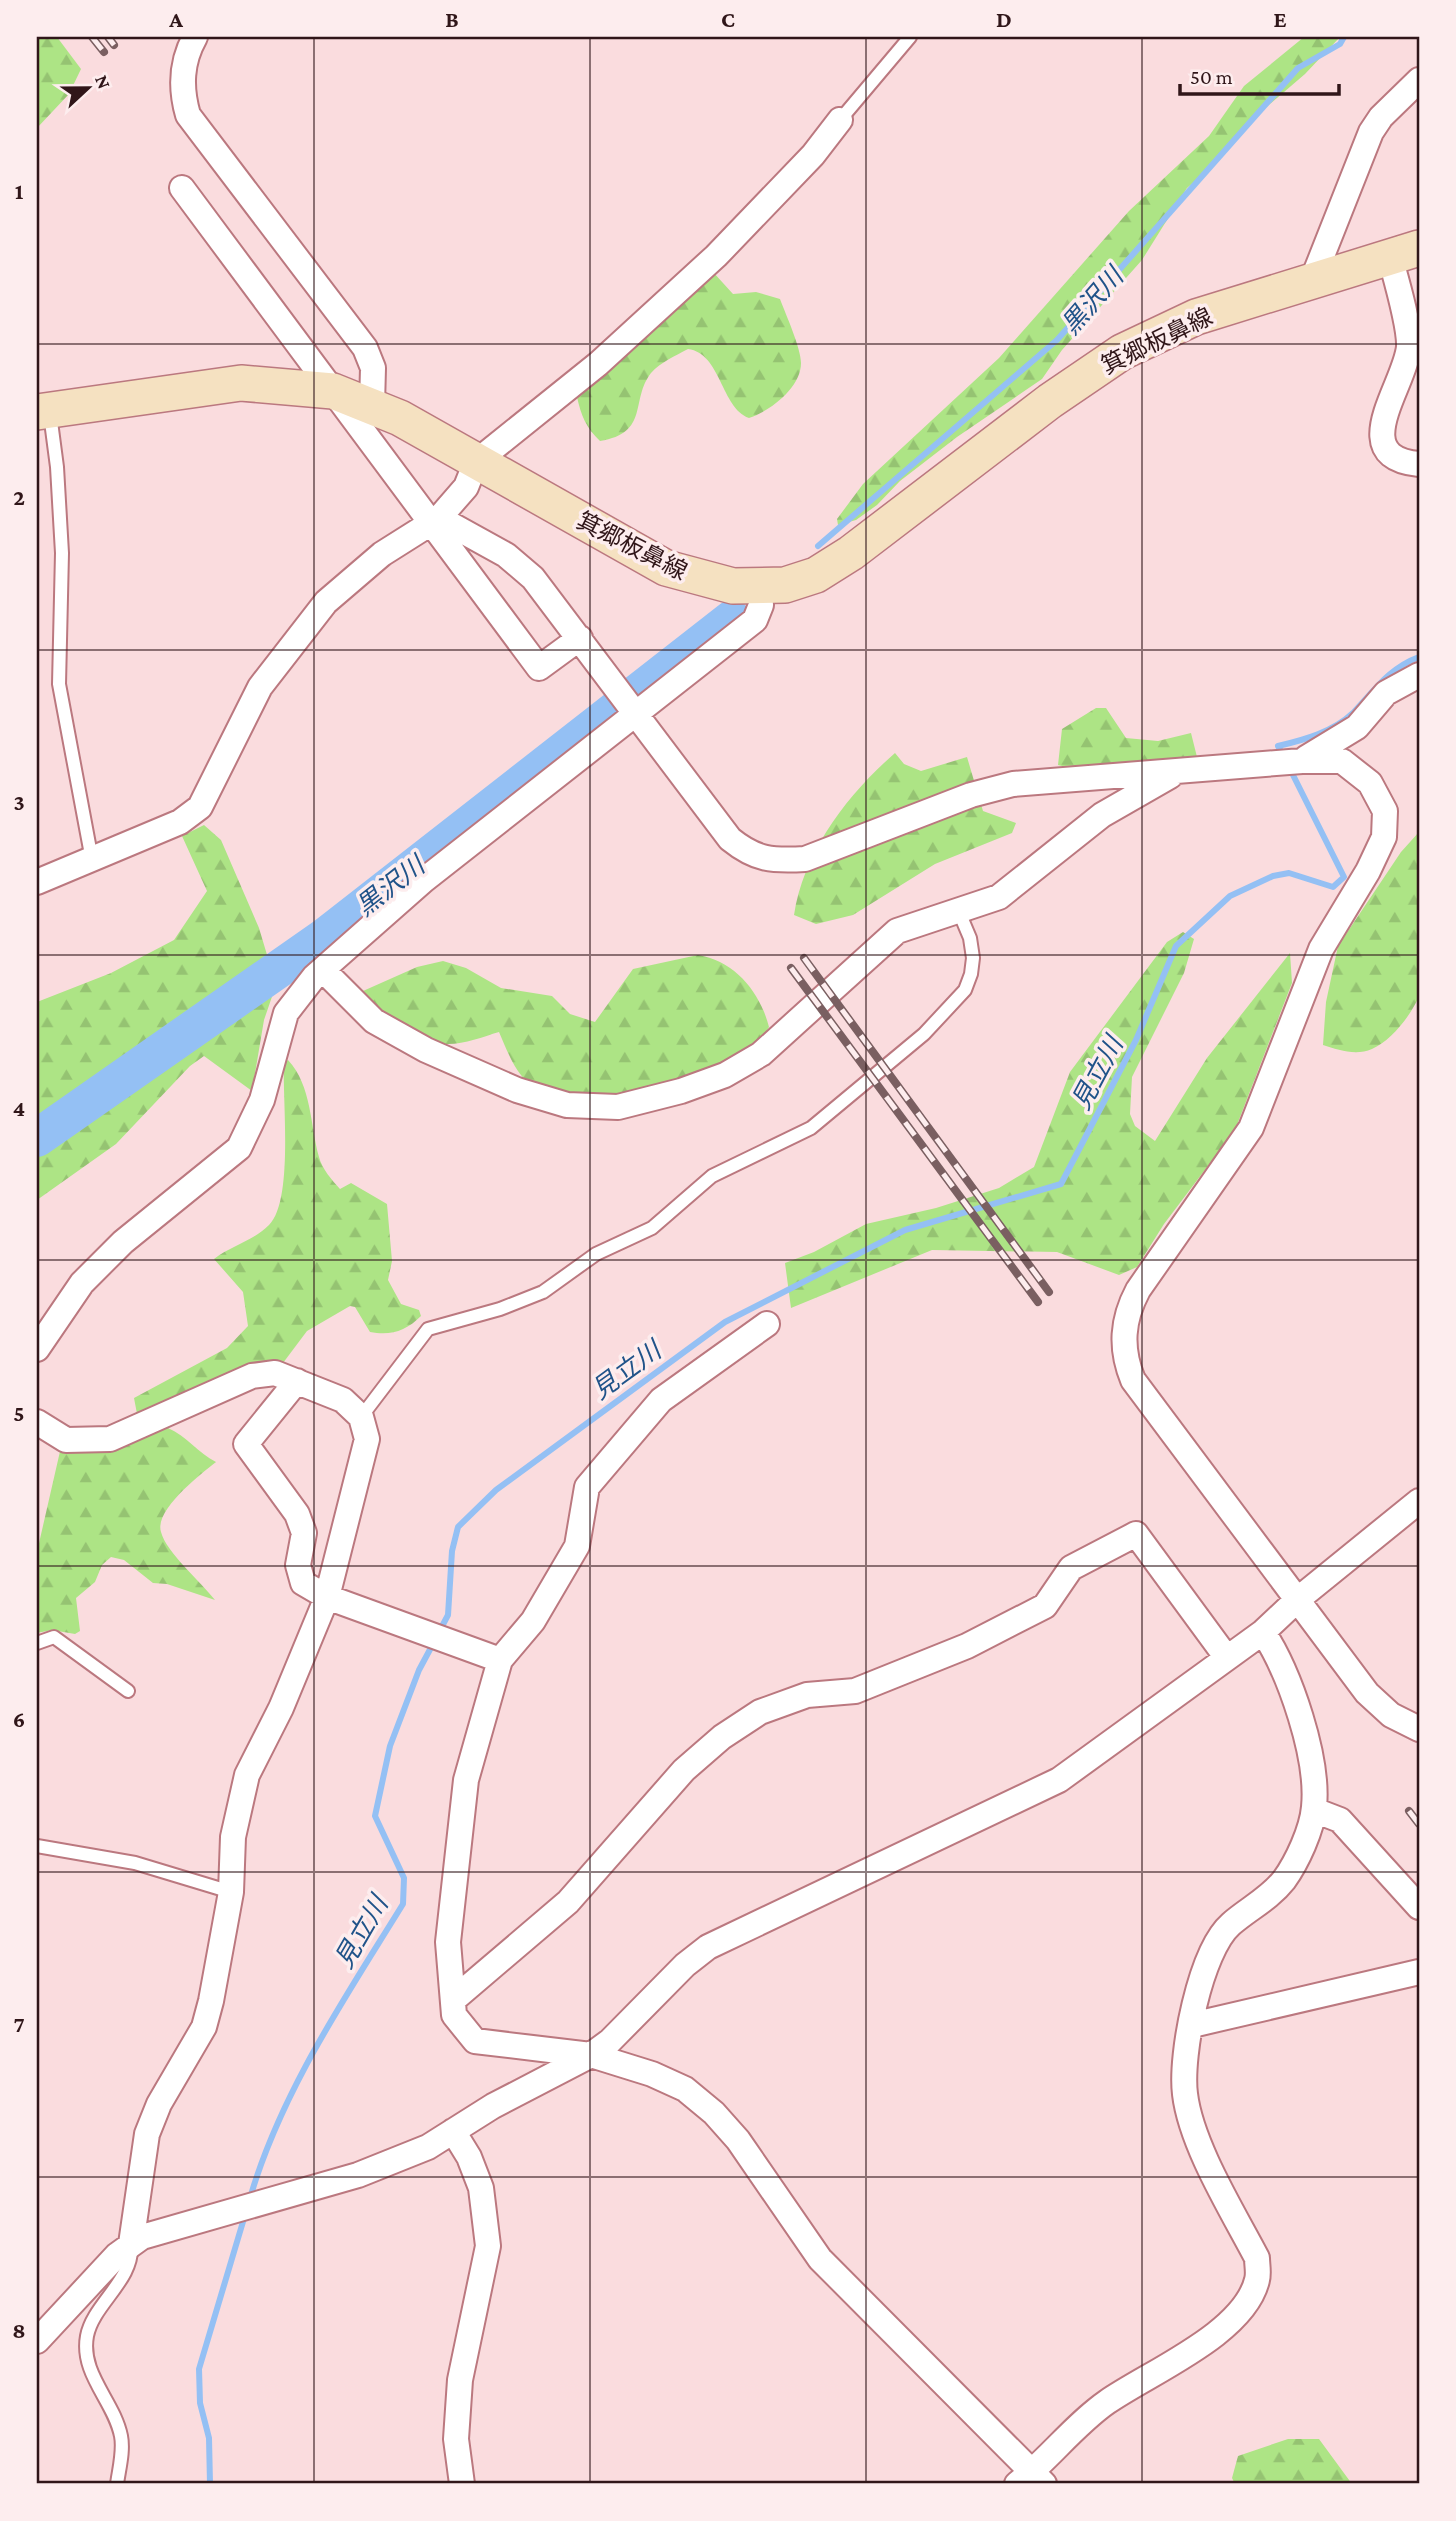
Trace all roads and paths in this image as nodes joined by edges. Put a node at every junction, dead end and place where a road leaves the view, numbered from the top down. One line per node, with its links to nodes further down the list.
1 (195, 37): 9 (street)
2 (910, 37): 4 (lane)
3 (1419, 80): 7 (street)
4 (840, 120): 11 (street)
5 (182, 188): 8 (street)
6 (1405, 253): 7 (main road, 箕郷板鼻線); 12 (street)
7 (1312, 281): 14 (main road, 箕郷板鼻線)
8 (333, 391): 9 (main road, 箕郷板鼻線); 10 (main road, 箕郷板鼻線); 13 (street)
9 (372, 405): 11 (main road, 箕郷板鼻線)
10 (43, 411): 20 (lane)
11 (476, 462): 13 (street); 14 (main road, 箕郷板鼻線)
12 (1419, 464)
13 (436, 520): 15 (street); 15 (street); 20 (street)
14 (759, 588): 17 (street)
15 (580, 638): 17 (street)
16 (1419, 675): 18 (street)
17 (637, 713): 19 (street); 23 (street)
18 (1302, 761): 19 (street); 31 (street)
19 (1180, 771): 22 (street)
20 (92, 860): 21 (street)
21 (37, 882)
22 (959, 912): 23 (street); 27 (lane)
23 (323, 970): 25 (street)
24 (768, 1324): 35 (street)
25 (37, 1349)
26 (297, 1381): 27 (street); 28 (street); 30 (street)
27 (361, 1417): 30 (street)
28 (37, 1422)
29 (1419, 1501): 31 (street)
30 (327, 1597): 35 (street); 40 (street)
31 (1297, 1600): 32 (street); 37 (street)
32 (1263, 1632): 34 (street); 38 (street)
33 (37, 1643): 36 (lane)
34 (1227, 1658): 43 (street); 45 (street)
35 (500, 1660): 43 (street)
36 (128, 1691)
37 (1419, 1729)
38 (1314, 1810): 41 (street); 44 (street)
39 (37, 1846): 40 (lane)
40 (231, 1892): 47 (street)
41 (1419, 1907)
42 (1419, 1972): 44 (street)
43 (453, 2000): 45 (street)
44 (1192, 2025): 49 (street)
45 (591, 2055): 46 (street); 49 (street)
46 (453, 2130): 47 (street); 51 (street)
47 (131, 2244): 48 (street); 50 (lane)
48 (37, 2341)
49 (1031, 2480)
50 (117, 2484)
51 (462, 2484)

